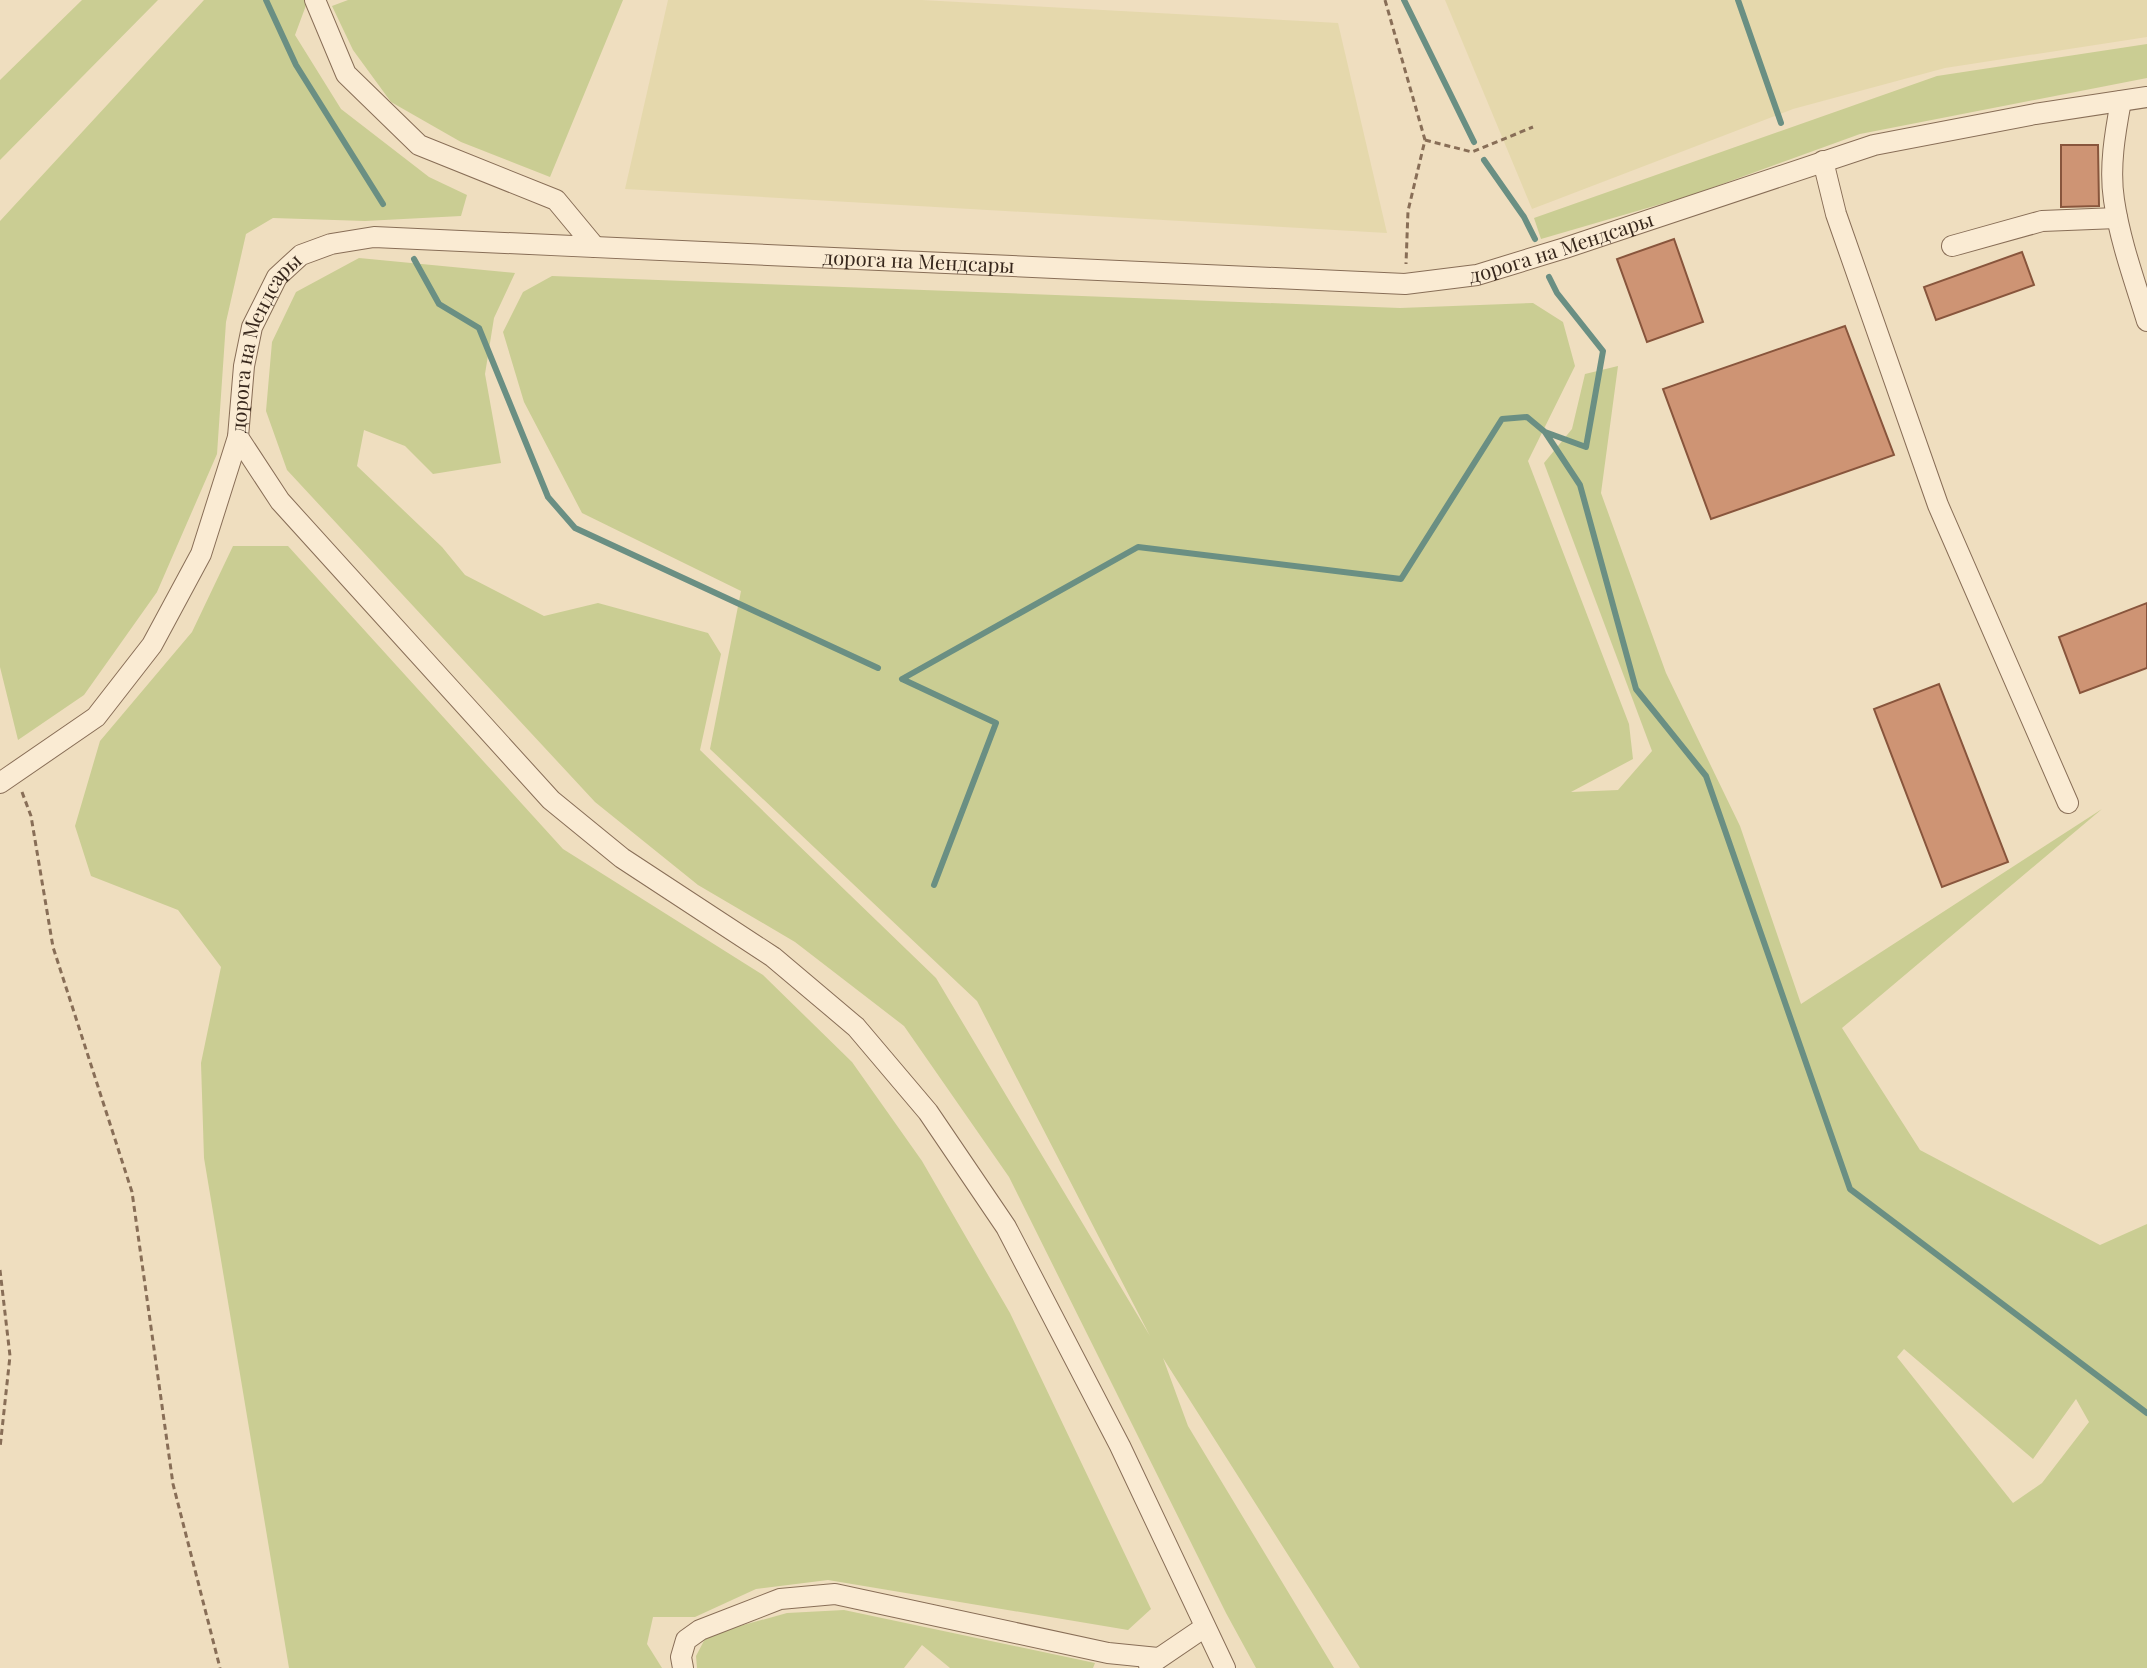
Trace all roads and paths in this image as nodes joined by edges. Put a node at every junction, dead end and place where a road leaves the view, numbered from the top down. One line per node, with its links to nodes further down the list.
1 (315, 0): 10 (street)
2 (1385, 0): 6 (path)
3 (2147, 97): 4 (street, дорога на Мендсары)
4 (2121, 101): 7 (street, дорога на Мендсары); 8 (street)
5 (1533, 127): 6 (path)
6 (1425, 140): 11 (path)
7 (1823, 161): 11 (street, дорога на Мендсары); 15 (street)
8 (2117, 218): 9 (street); 12 (street)
9 (1952, 246)
10 (595, 247): 11 (street, дорога на Мендсары); 13 (street, дорога на Мендсары)
11 (1405, 284)
12 (2147, 321)
13 (238, 437): 14 (street, дорога на Мендсары); 18 (street)
14 (7, 778): 20 (path)
15 (2068, 803)
16 (0, 1270): 17 (path)
17 (0, 1448)
18 (1205, 1627): 19 (street); 22 (street)
19 (1151, 1663): 21 (street)
20 (220, 1668)
21 (683, 1668)
22 (1225, 1668)

